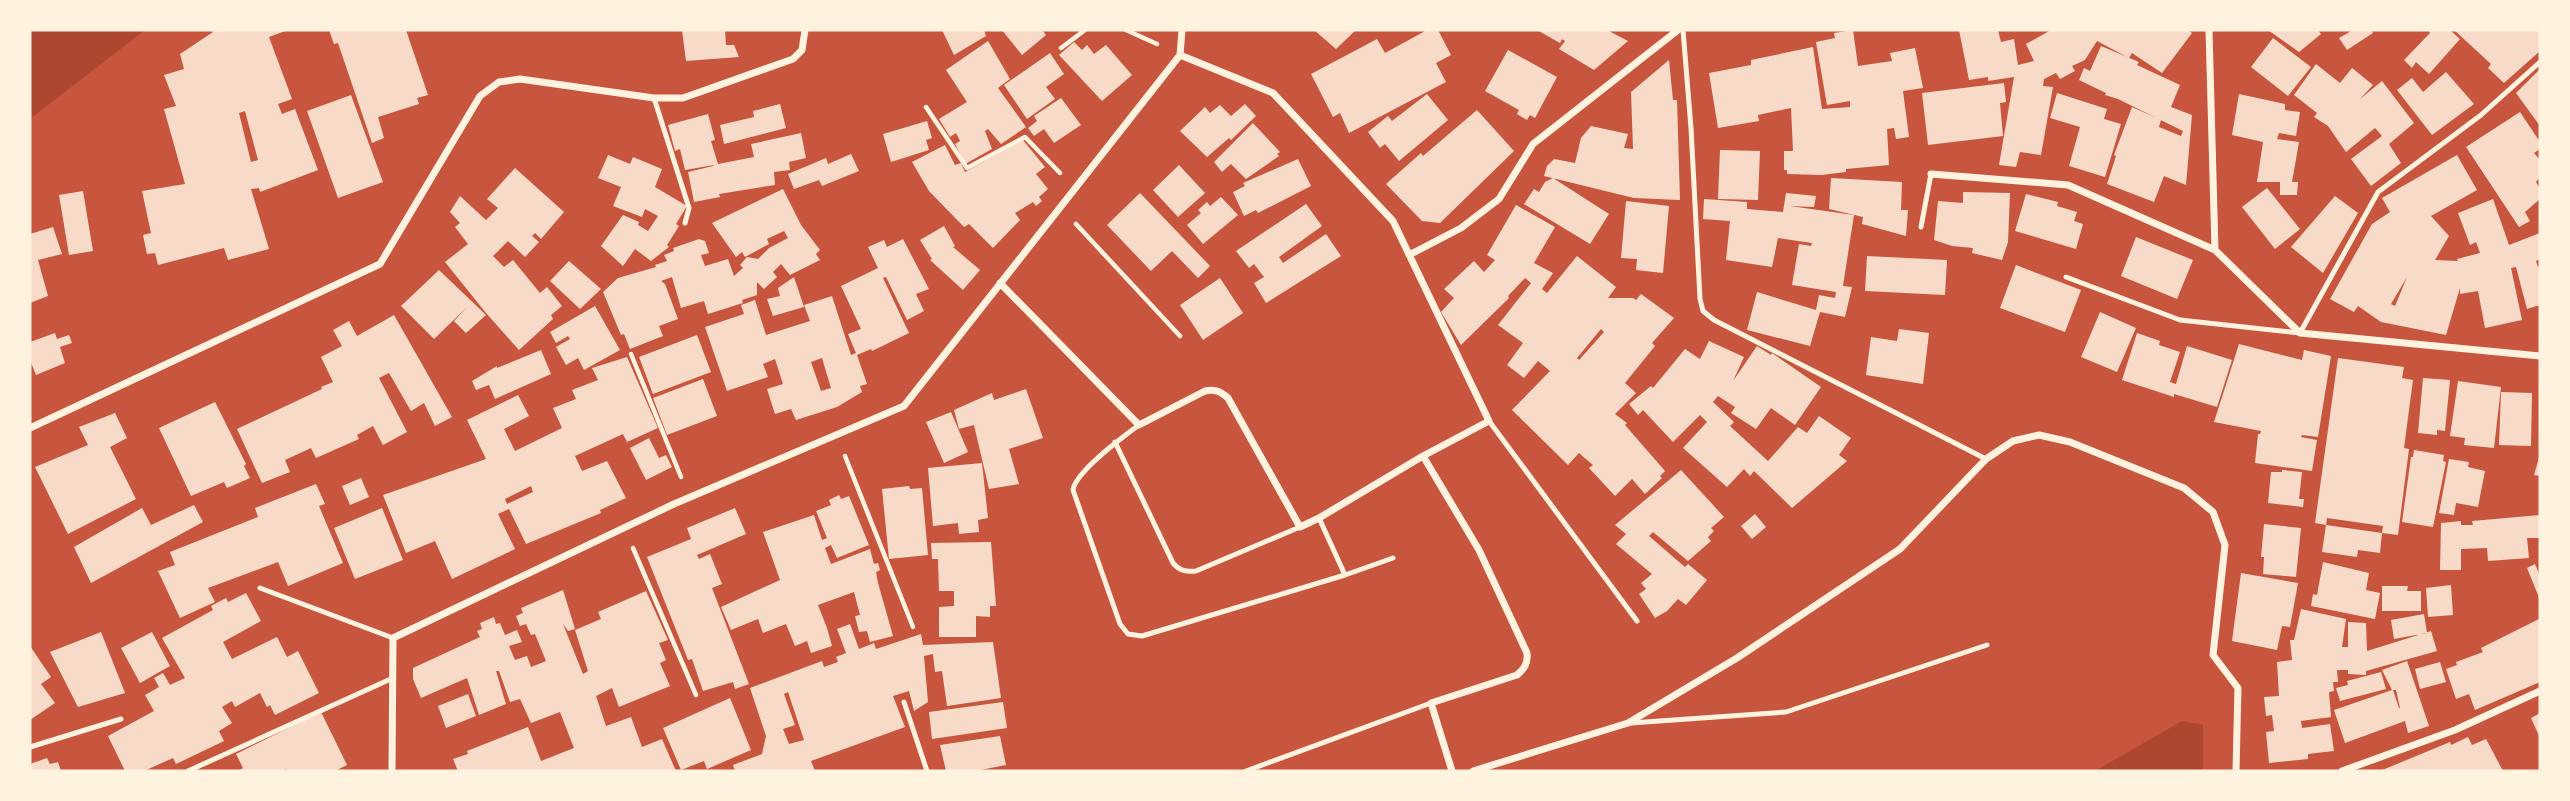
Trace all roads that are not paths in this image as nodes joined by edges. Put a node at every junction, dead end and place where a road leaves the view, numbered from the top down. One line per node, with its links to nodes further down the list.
1 (805, 30): 7 (street)
2 (1182, 30): 5 (street)
3 (1680, 30): 12 (street); 22 (lane)
4 (2209, 30): 11 (street)
5 (1180, 55): 12 (street); 14 (street)
6 (2540, 62): 15 (lane)
7 (654, 98): 9 (lane); 19 (street)
8 (1930, 174): 10 (lane); 11 (street)
9 (685, 223)
10 (1921, 227)
11 (2215, 250): 15 (street)
12 (1409, 255): 17 (street)
13 (2066, 277): 15 (lane)
14 (1000, 283): 18 (street); 29 (street)
15 (2300, 332): 16 (street)
16 (2540, 356)
17 (1489, 421): 21 (street); 28 (lane)
18 (1139, 425): 20 (lane); 24 (street)
19 (30, 428)
20 (1115, 442): 24 (lane); 26 (lane)
21 (1423, 456): 23 (street); 34 (street)
22 (1986, 459): 36 (street); 44 (street)
23 (1319, 519): 24 (street); 26 (lane)
24 (1300, 527)
25 (1393, 558): 26 (lane)
26 (1345, 575)
27 (260, 588): 29 (lane)
28 (1637, 621)
29 (393, 638): 31 (street)
30 (1987, 645): 36 (lane)
31 (393, 678): 38 (lane); 39 (street)
32 (2540, 691): 45 (street)
33 (904, 702): 40 (lane)
34 (1431, 703): 41 (lane); 42 (street)
35 (121, 719): 37 (lane)
36 (1628, 723): 43 (street)
37 (30, 747)
38 (188, 771)
39 (393, 771)
40 (927, 771)
41 (1246, 771)
42 (1452, 771)
43 (1474, 771)
44 (2236, 771)
45 (2342, 771)

